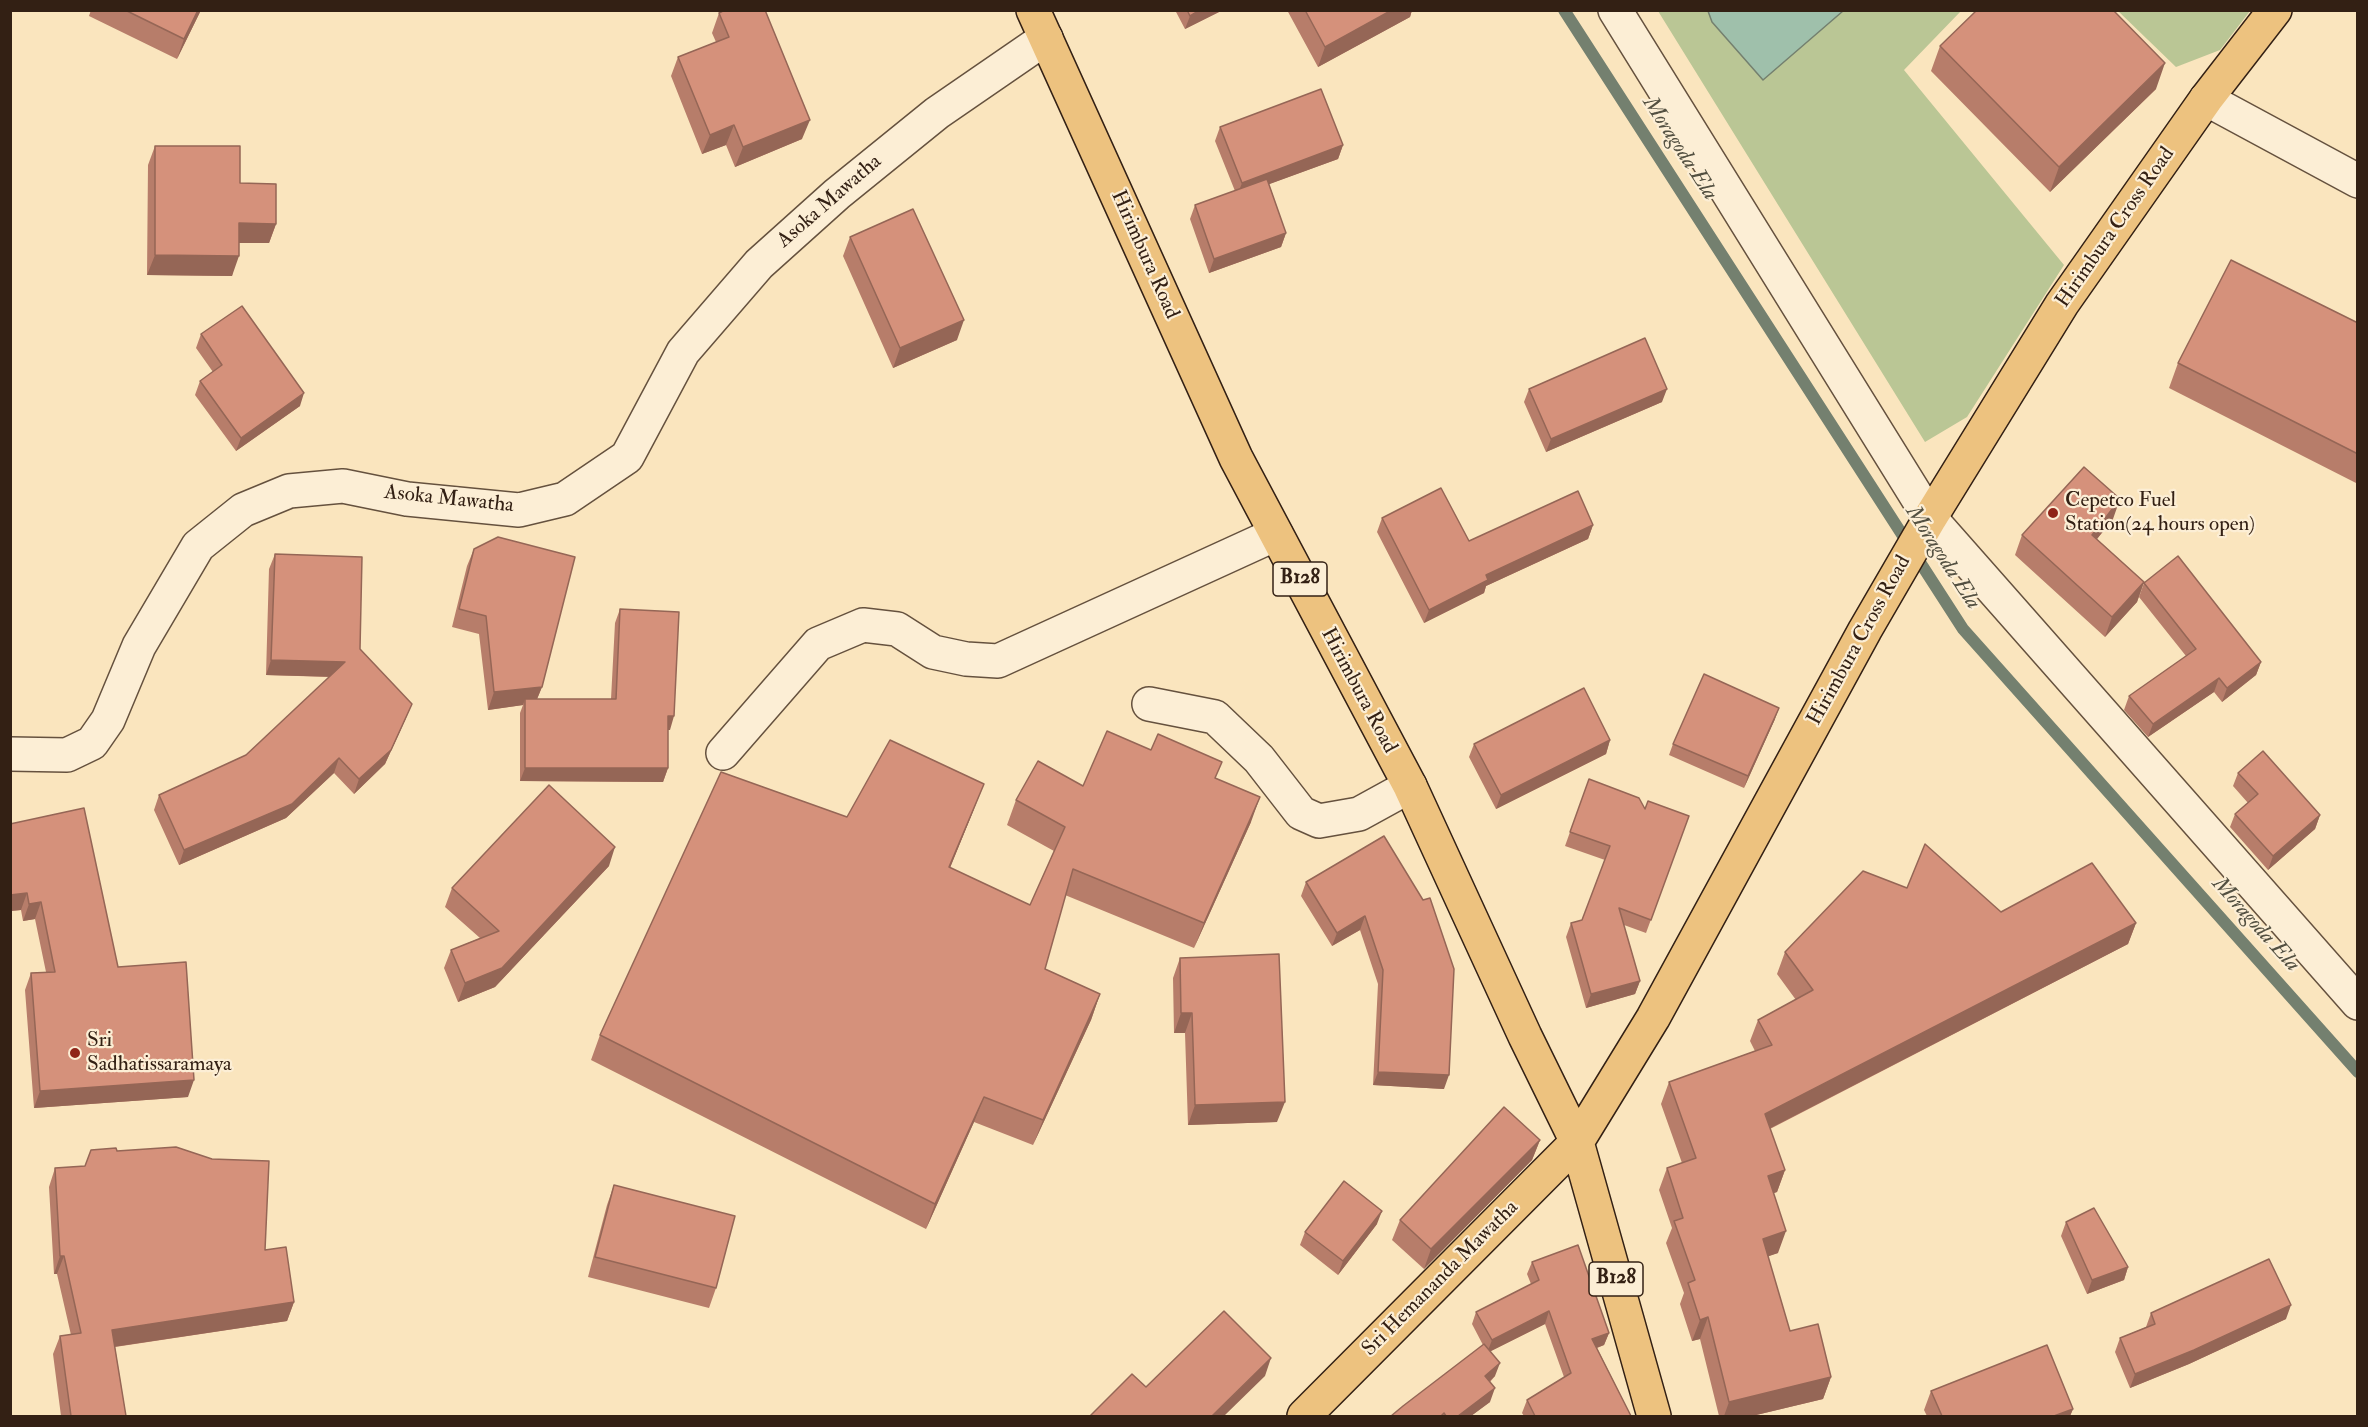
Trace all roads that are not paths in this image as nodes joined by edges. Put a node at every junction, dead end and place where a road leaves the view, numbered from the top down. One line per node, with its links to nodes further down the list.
1 (1615, 10): 6 (street)
2 (2275, 10): 4 (main road, Hirimbura Cross Road)
3 (1040, 24): 7 (main road, Hirimbura Road / B128); 10 (street, Asoka Mawatha)
4 (2206, 99): 5 (street); 6 (main road, Hirimbura Cross Road)
5 (2358, 181)
6 (1930, 518): 12 (street); 13 (main road, Hirimbura Cross Road)
7 (1276, 534): 9 (street); 11 (main road, Hirimbura Road / B128)
8 (1149, 704): 11 (street)
9 (723, 753)
10 (10, 754)
11 (1410, 786): 13 (main road, Hirimbura Road / B128)
12 (2358, 1003)
13 (1577, 1142): 14 (main road, Sri Hemananda Mawatha); 15 (main road, B128)
14 (1304, 1416)
15 (1654, 1416)

